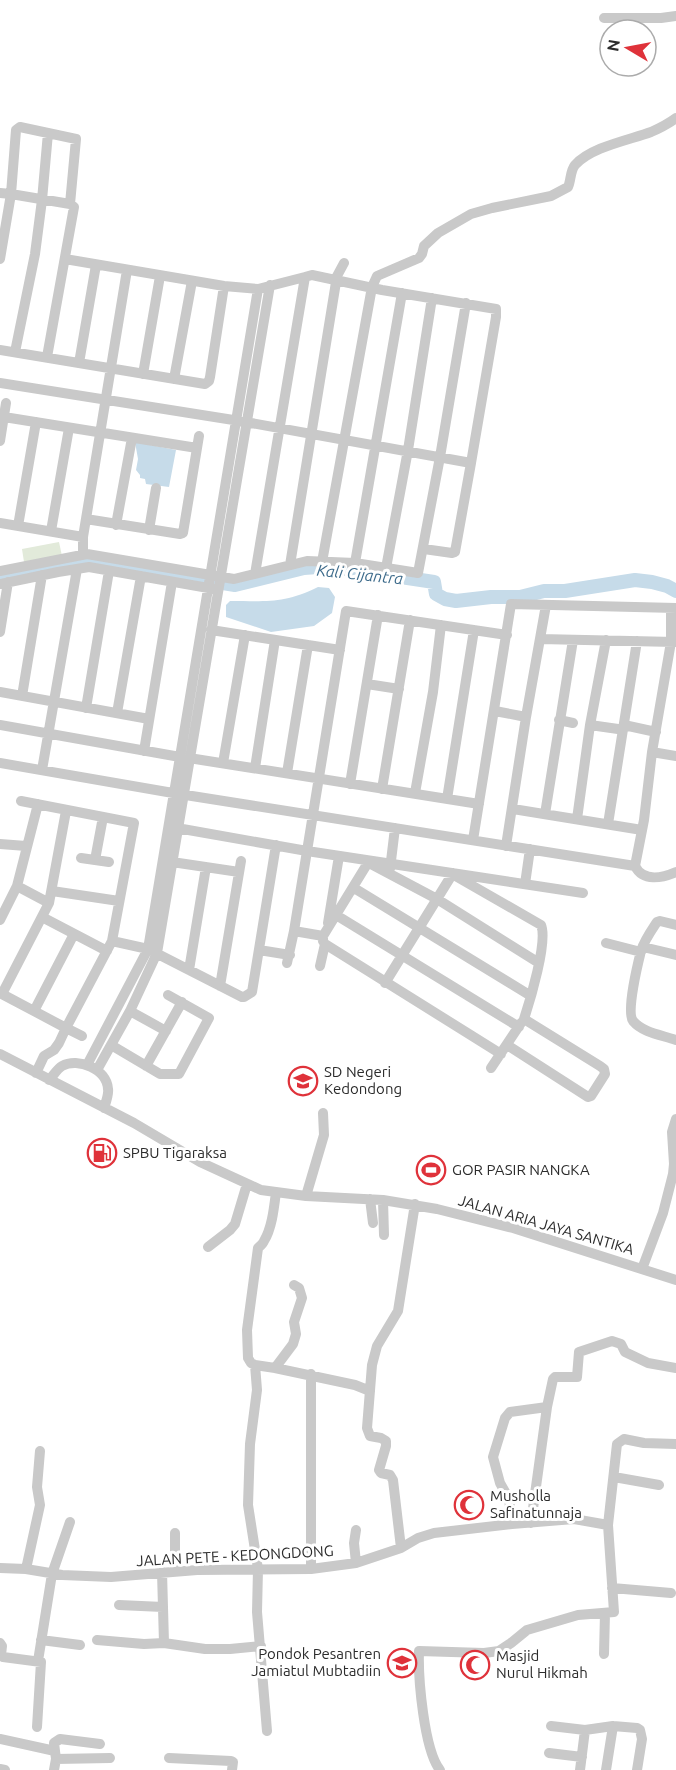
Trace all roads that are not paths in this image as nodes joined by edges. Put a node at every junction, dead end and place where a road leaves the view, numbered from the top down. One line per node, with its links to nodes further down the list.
1 (676, 16): 2 (street)
2 (658, 18)
3 (676, 118): 19 (street)
4 (48, 133): 5 (street); 6 (street); 7 (street)
5 (5, 193): 6 (street); 8 (street)
6 (42, 200): 7 (street); 25 (street)
7 (70, 204): 9 (street)
8 (0, 259)
9 (64, 259): 11 (street); 26 (street)
10 (344, 263): 15 (street)
11 (96, 265): 12 (street); 27 (street)
12 (127, 270): 13 (street); 28 (street)
13 (160, 276): 16 (street); 29 (street)
14 (305, 276): 15 (street); 17 (street); 38 (street)
15 (336, 280): 19 (street); 40 (street)
16 (192, 281): 18 (street); 30 (street)
17 (270, 285): 20 (street); 36 (street)
18 (224, 286): 20 (street); 30 (street)
19 (372, 287): 21 (street); 43 (street)
20 (258, 289): 36 (street)
21 (402, 293): 22 (street); 45 (street)
22 (432, 298): 23 (street); 47 (street)
23 (466, 303): 48 (street); 49 (street)
24 (0, 350): 25 (street)
25 (15, 352): 26 (street)
26 (47, 357): 27 (street)
27 (79, 363): 28 (street)
28 (111, 368): 29 (street); 32 (street)
29 (143, 374): 30 (street)
30 (174, 379)
31 (0, 383): 32 (street)
32 (105, 401): 36 (street); 39 (street)
33 (6, 403): 34 (street)
34 (4, 417): 35 (street); 44 (street)
35 (36, 422): 37 (street); 54 (street)
36 (241, 422): 38 (street); 71 (street)
37 (69, 428): 39 (street); 56 (street)
38 (279, 428): 40 (street); 67 (street)
39 (100, 433): 42 (street); 51 (street)
40 (312, 434): 43 (street); 62 (street)
41 (200, 436): 46 (street)
42 (132, 438): 46 (street); 53 (street)
43 (344, 439): 45 (street); 60 (street)
44 (0, 441)
45 (376, 445): 47 (street); 61 (street)
46 (197, 448): 55 (street)
47 (408, 450): 48 (street); 63 (street)
48 (440, 457): 49 (street); 58 (street)
49 (471, 463): 58 (street)
50 (156, 488): 55 (street)
51 (87, 519): 53 (street); 57 (street)
52 (0, 522): 54 (street)
53 (116, 525): 55 (street)
54 (18, 526): 56 (street)
55 (149, 530)
56 (51, 531): 57 (street)
57 (83, 537): 59 (street)
58 (423, 549): 63 (street)
59 (83, 554): 65 (street); 71 (street)
60 (322, 562): 61 (street); 62 (street)
61 (355, 563): 63 (street)
62 (290, 565): 67 (street)
63 (386, 568)
64 (77, 569): 66 (street); 68 (street); 95 (street)
65 (0, 571)
66 (109, 571): 69 (street); 96 (street)
67 (255, 574): 71 (street)
68 (42, 575): 72 (street); 94 (street)
69 (141, 576): 70 (street); 98 (street)
70 (172, 582): 71 (street); 100 (street)
71 (214, 582): 78 (street); 111 (street)
72 (4, 583): 80 (street)
73 (546, 605): 74 (street); 82 (street); 83 (street)
74 (674, 608): 88 (street)
75 (378, 615): 76 (street); 90 (street); 91 (street)
76 (410, 620): 77 (street); 92 (street)
77 (441, 625): 79 (street); 121 (street)
78 (211, 630): 81 (street); 111 (street)
79 (474, 630): 82 (street); 122 (street)
80 (0, 632)
81 (245, 635): 84 (street); 113 (street)
82 (507, 635): 97 (street)
83 (540, 639): 85 (street); 99 (street)
84 (275, 640): 89 (street); 114 (street)
85 (573, 640): 86 (street); 101 (street)
86 (606, 640): 87 (street); 104 (street)
87 (637, 641): 88 (street); 105 (street)
88 (673, 642): 106 (street)
89 (308, 645): 90 (street); 116 (street)
90 (340, 650): 117 (street)
91 (367, 684): 92 (street); 118 (street)
92 (399, 689): 119 (street)
93 (0, 692): 94 (street)
94 (22, 696): 95 (street)
95 (54, 702): 96 (street); 107 (street)
96 (86, 708): 98 (street)
97 (495, 711): 99 (street); 125 (street)
98 (117, 713): 100 (street)
99 (526, 717): 126 (street)
100 (149, 719): 108 (street)
101 (559, 720): 102 (street); 128 (street)
102 (573, 723)
103 (0, 725): 107 (street)
104 (590, 725): 105 (street); 131 (street)
105 (621, 727): 106 (street); 132 (street)
106 (656, 732): 109 (street)
107 (48, 734): 108 (street); 115 (street)
108 (144, 751): 111 (street)
109 (652, 752): 110 (street); 135 (street)
110 (676, 756)
111 (184, 757): 113 (street); 120 (street)
112 (0, 763): 115 (street)
113 (223, 763): 114 (street)
114 (255, 768): 116 (street)
115 (42, 770): 120 (street)
116 (287, 773): 117 (street)
117 (319, 778): 118 (street); 129 (street)
118 (350, 783): 119 (street)
119 (382, 789): 121 (street)
120 (178, 793): 129 (street); 133 (street); 176 (street)
121 (415, 794): 122 (street)
122 (447, 799): 125 (street)
123 (21, 801): 124 (street)
124 (38, 804): 127 (street); 139 (street)
125 (479, 804): 136 (street)
126 (513, 809): 128 (street); 140 (street)
127 (66, 811): 130 (street); 159 (street)
128 (545, 814): 131 (street)
129 (313, 815): 134 (street); 142 (street)
130 (103, 817): 145 (street); 162 (street)
131 (577, 819): 132 (street)
132 (608, 824): 135 (street)
133 (177, 828): 138 (street); 149 (street)
134 (395, 828): 136 (street); 152 (street)
135 (642, 830): 150 (street)
136 (473, 840): 140 (street)
137 (0, 844): 139 (street)
138 (276, 845): 142 (street); 175 (street)
139 (26, 846): 157 (street)
140 (506, 846): 141 (street)
141 (530, 849): 150 (street); 156 (street)
142 (307, 851): 143 (street); 169 (street)
143 (339, 856): 147 (street); 171 (street)
144 (81, 858): 145 (street)
145 (95, 860): 148 (street)
146 (241, 861): 153 (street)
147 (369, 861): 152 (street); 158 (street)
148 (109, 862)
149 (172, 862): 151 (street); 176 (street)
150 (635, 866): 154 (street)
151 (206, 867): 153 (street); 181 (street)
152 (391, 869): 155 (street); 161 (street)
153 (239, 872): 183 (street)
154 (676, 872)
155 (453, 874): 156 (street); 161 (street); 179 (street)
156 (525, 884): 160 (street)
157 (17, 886): 163 (street); 166 (street)
158 (354, 888): 164 (street); 168 (street)
159 (52, 891): 162 (street); 163 (street)
160 (582, 893)
161 (437, 899): 168 (street); 179 (street)
162 (118, 901): 173 (street)
163 (49, 903): 165 (street)
164 (336, 915): 171 (street); 178 (street)
165 (42, 917): 170 (street); 184 (street)
166 (0, 920)
167 (676, 925): 174 (street)
168 (419, 928): 178 (street); 186 (street)
169 (294, 932): 171 (street); 175 (street)
170 (74, 934): 173 (street); 188 (street)
171 (325, 936): 180 (street); 182 (street)
172 (606, 943): 174 (street)
173 (110, 946): 176 (street); 191 (street)
174 (642, 949): 177 (street); 194 (street)
175 (259, 950): 183 (street)
176 (152, 951): 181 (street); 189 (street); 199 (street)
177 (676, 955)
178 (402, 956): 182 (street); 190 (street)
179 (539, 963): 186 (street)
180 (320, 966)
181 (189, 970): 183 (street)
182 (385, 983): 196 (street)
183 (220, 986)
184 (1, 994): 188 (street)
185 (168, 995): 187 (street)
186 (531, 996): 190 (street)
187 (182, 1002): 192 (street); 198 (street)
188 (34, 1011): 191 (street)
189 (130, 1011): 192 (street); 195 (street)
190 (521, 1023): 196 (street); 196 (street)
191 (66, 1028): 193 (street); 201 (street)
192 (166, 1031): 198 (street)
193 (82, 1036)
194 (676, 1040)
195 (111, 1045): 198 (street); 199 (street)
196 (504, 1050): 200 (street)
197 (0, 1054): 201 (street, JALAN ARIA JAYA SANTIKA)
198 (146, 1066)
199 (92, 1068): 202 (street); 203 (street)
200 (491, 1068)
201 (36, 1073): 202 (street, JALAN ARIA JAYA SANTIKA)
202 (49, 1080): 203 (street, JALAN ARIA JAYA SANTIKA)
203 (104, 1108): 206 (street, JALAN ARIA JAYA SANTIKA)
204 (322, 1113): 208 (street)
205 (676, 1119): 215 (street)
206 (247, 1184): 207 (street, JALAN ARIA JAYA SANTIKA); 214 (street)
207 (276, 1192): 208 (street, JALAN ARIA JAYA SANTIKA); 218 (street)
208 (306, 1196): 209 (street, JALAN ARIA JAYA SANTIKA)
209 (370, 1199): 210 (street, JALAN ARIA JAYA SANTIKA); 212 (street)
210 (383, 1200): 211 (street, JALAN ARIA JAYA SANTIKA); 213 (street)
211 (415, 1204): 215 (street, JALAN ARIA JAYA SANTIKA); 222 (street)
212 (373, 1223)
213 (384, 1235)
214 (208, 1247)
215 (642, 1269): 216 (street, JALAN ARIA JAYA SANTIKA)
216 (676, 1280)
217 (294, 1285): 219 (street)
218 (255, 1365): 219 (street); 238 (street)
219 (275, 1368): 221 (street)
220 (676, 1368): 223 (street)
221 (311, 1374): 222 (street); 239 (street)
222 (370, 1391): 234 (street)
223 (547, 1407): 229 (street); 230 (street)
224 (676, 1444): 226 (street)
225 (39, 1451): 237 (street)
226 (614, 1477): 227 (street); 231 (street)
227 (659, 1485)
228 (70, 1522): 242 (street)
229 (531, 1523): 230 (street, JALAN PETE - KEDONGDONG); 231 (street, JALAN PETE - KEDONGDONG)
230 (512, 1524): 234 (street, JALAN PETE - KEDONGDONG)
231 (608, 1525): 243 (street)
232 (356, 1530): 235 (street)
233 (175, 1533): 240 (street)
234 (401, 1548): 235 (street, JALAN PETE - KEDONGDONG)
235 (356, 1563): 239 (street, JALAN PETE - KEDONGDONG)
236 (0, 1568): 237 (street, JALAN PETE - KEDONGDONG)
237 (26, 1569): 242 (street, JALAN PETE - KEDONGDONG)
238 (258, 1569): 239 (street, JALAN PETE - KEDONGDONG); 240 (street, JALAN PETE - KEDONGDONG); 253 (street)
239 (311, 1569)
240 (175, 1571): 241 (street, JALAN PETE - KEDONGDONG)
241 (162, 1572): 242 (street, JALAN PETE - KEDONGDONG); 246 (street)
242 (52, 1574): 248 (street)
243 (612, 1588): 244 (street); 247 (street)
244 (671, 1593)
245 (119, 1605): 246 (street)
246 (163, 1607): 250 (street)
247 (604, 1613): 254 (street); 271 (street)
248 (41, 1640): 252 (street); 255 (street)
249 (97, 1640): 250 (street)
250 (165, 1643): 253 (street)
251 (0, 1644): 255 (street)
252 (80, 1645)
253 (261, 1646): 260 (street)
254 (604, 1654)
255 (38, 1661): 258 (street)
256 (551, 1726): 259 (street)
257 (613, 1726): 259 (street); 273 (street); 274 (street)
258 (37, 1727)
259 (585, 1730): 264 (street)
260 (267, 1731)
261 (0, 1739): 267 (street)
262 (100, 1744): 267 (street)
263 (549, 1753): 264 (street)
264 (582, 1757): 272 (street)
265 (110, 1758): 267 (street)
266 (169, 1758): 270 (street)
267 (55, 1760)
268 (0, 1769): 269 (street)
269 (5, 1770)
270 (232, 1770)
271 (440, 1770)
272 (580, 1770)
273 (606, 1770)
274 (637, 1770)

